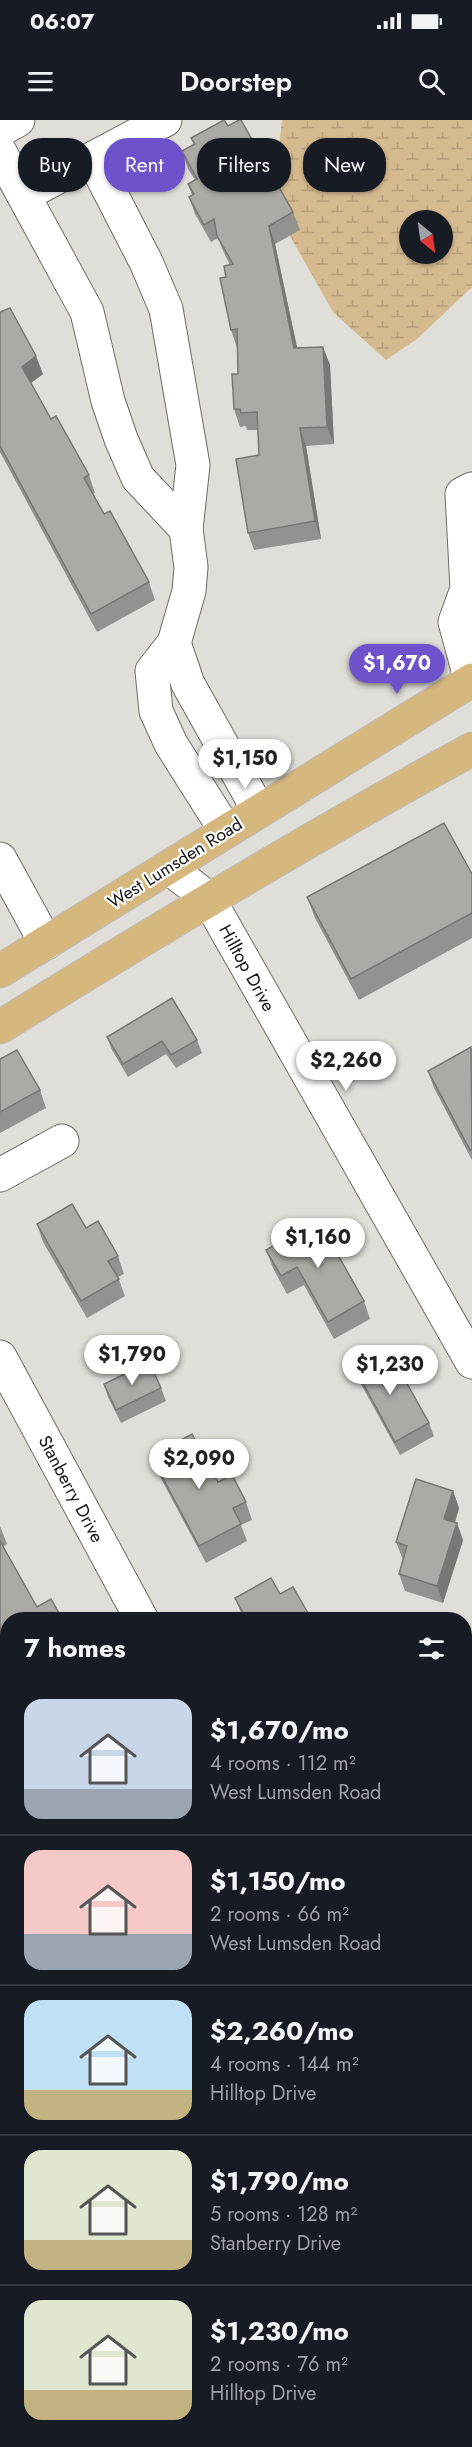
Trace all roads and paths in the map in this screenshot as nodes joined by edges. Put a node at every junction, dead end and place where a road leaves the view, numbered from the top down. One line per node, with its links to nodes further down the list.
1 (18, 120): 3 (street)
2 (165, 120): 5 (street)
3 (0, 130)
4 (0, 152): 6 (street)
5 (93, 159): 6 (street); 8 (street)
6 (24, 195): 8 (street)
7 (472, 489): 9 (street)
8 (186, 530): 10 (street)
9 (470, 588): 11 (street)
10 (174, 643): 13 (street); 14 (street)
11 (472, 681): 13 (main road, West Lumsden Road)
12 (472, 749): 17 (main road)
13 (259, 811): 14 (main road, West Lumsden Road)
14 (226, 831): 16 (main road, West Lumsden Road)
15 (2, 867): 18 (street)
16 (168, 868): 17 (street, Hilltop Drive); 18 (main road, West Lumsden Road)
17 (208, 898): 20 (main road); 24 (street, Hilltop Drive)
18 (46, 943): 19 (main road, West Lumsden Road)
19 (0, 971)
20 (0, 1027)
21 (62, 1141): 22 (street)
22 (0, 1175)
23 (0, 1357): 25 (street, Stanberry Drive)
24 (472, 1362)
25 (138, 1612)

